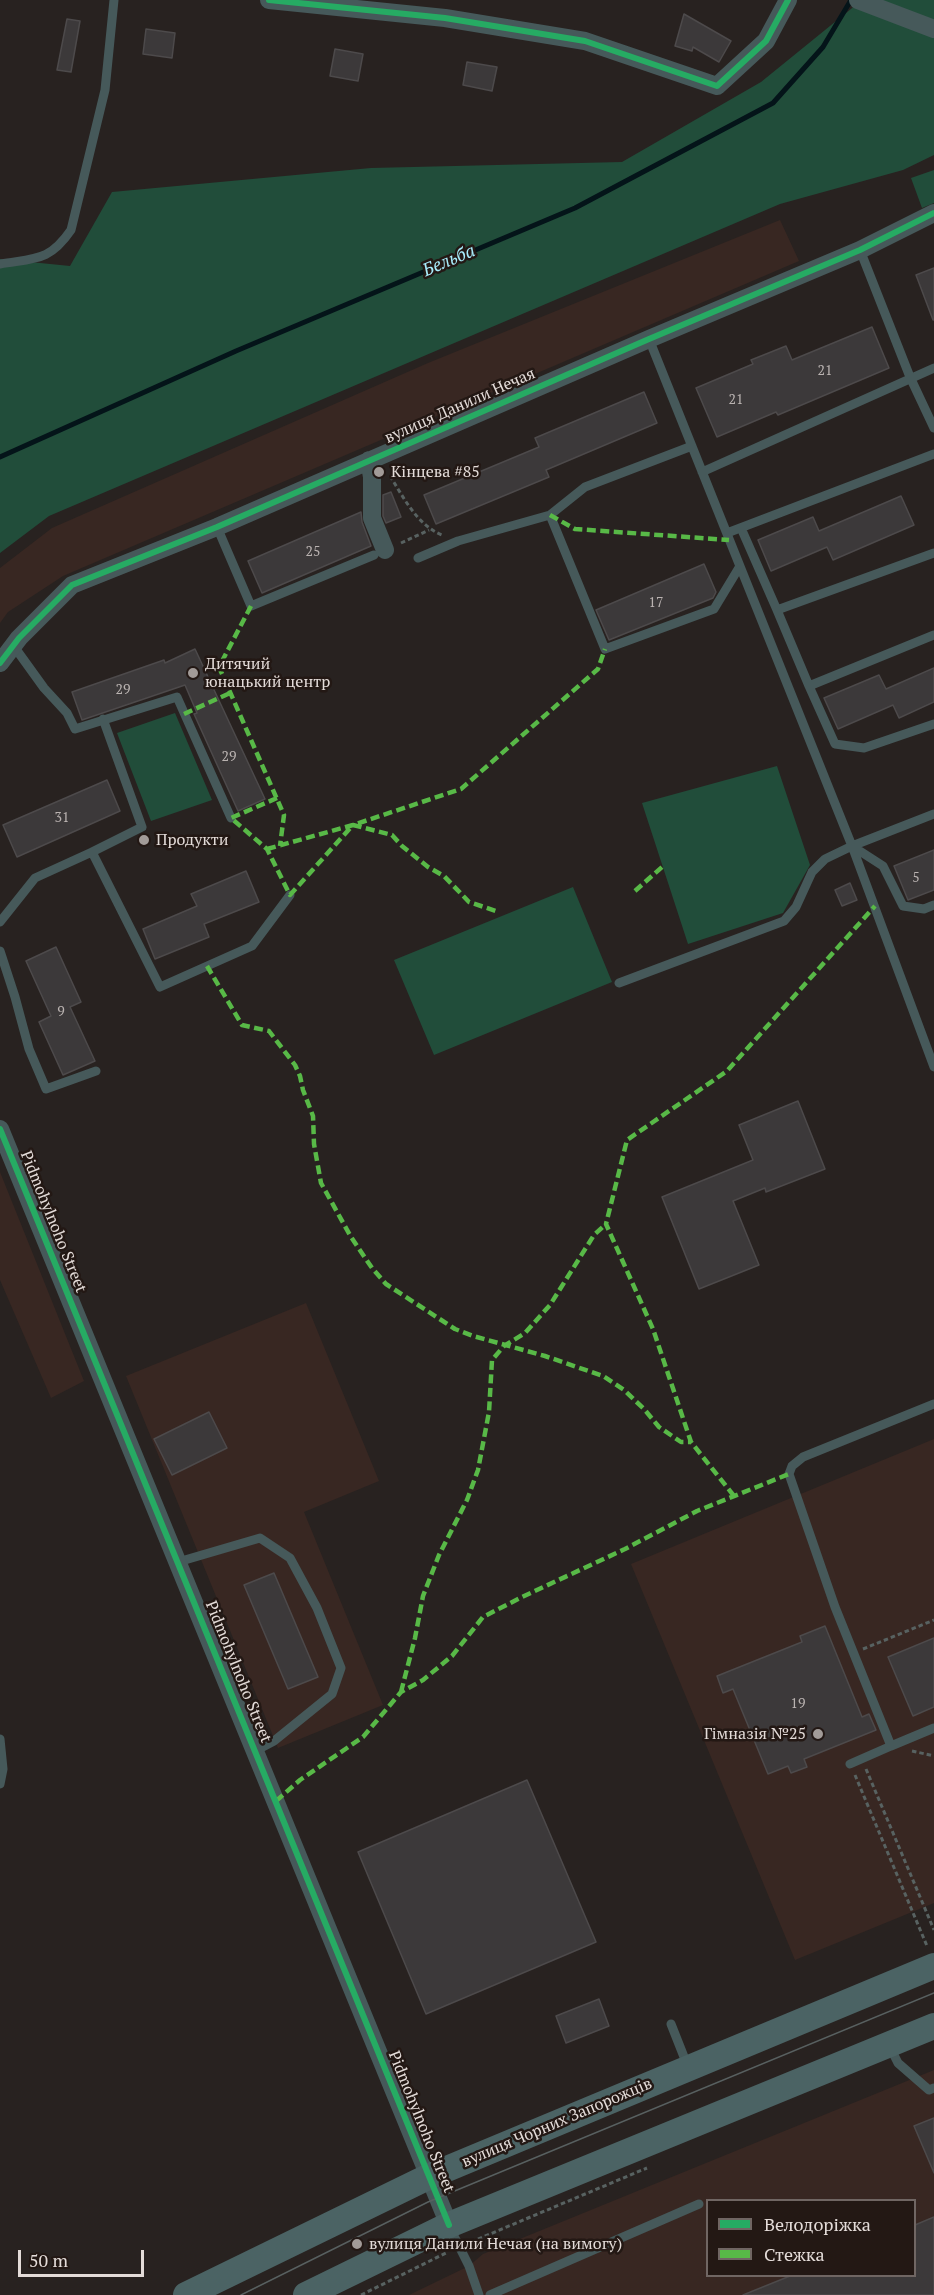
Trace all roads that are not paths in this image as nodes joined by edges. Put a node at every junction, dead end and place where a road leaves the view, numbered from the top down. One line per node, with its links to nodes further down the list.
1 (114, 0): 8 (lane)
2 (269, 0): 3 (street)
3 (788, 0)
4 (862, 1): 5 (street)
5 (934, 29)
6 (934, 213): 7 (street, вулиця Данили Нечая)
7 (860, 250): 9 (street, вулиця Данили Нечая); 11 (lane)
8 (0, 264)
9 (649, 339): 13 (lane); 15 (street, вулиця Данили Нечая)
10 (934, 368): 11 (lane)
11 (910, 377): 12 (lane); 16 (lane)
12 (934, 428)
13 (692, 447): 16 (lane); 17 (lane)
14 (934, 454): 19 (lane)
15 (373, 459): 18 (street, вулиця Данили Нечая); 21 (street)
16 (702, 472): 20 (lane)
17 (550, 514): 23 (lane); 24 (lane)
18 (217, 527): 21 (lane); 27 (street, вулиця Данили Нечая)
19 (741, 528): 20 (lane); 25 (lane)
20 (727, 533): 24 (lane)
21 (380, 553)
22 (934, 553): 25 (lane)
23 (418, 558)
24 (740, 566): 34 (lane)
25 (777, 610): 29 (lane)
26 (934, 635): 29 (lane)
27 (13, 645): 28 (street); 30 (lane)
28 (0, 663)
29 (809, 686): 31 (lane)
30 (103, 719): 33 (lane); 35 (lane)
31 (934, 724)
32 (934, 814): 34 (lane)
33 (231, 818)
34 (852, 846): 37 (lane); 40 (lane); 41 (lane)
35 (92, 852): 36 (lane); 38 (lane)
36 (290, 895)
37 (934, 905)
38 (0, 922)
39 (0, 951): 42 (lane)
40 (619, 983)
41 (934, 1067)
42 (96, 1071)
43 (0, 1128): 45 (street, Pidmohylnoho Street)
44 (934, 1404): 48 (lane)
45 (178, 1562): 49 (street, Pidmohylnoho Street); 49 (lane)
46 (934, 1728): 48 (lane)
47 (0, 1739): 51 (lane)
48 (891, 1746): 50 (lane)
49 (255, 1750): 58 (street, Pidmohylnoho Street)
50 (850, 1764)
51 (0, 1784)
52 (932, 1958): 56 (main road, вулиця Чорних Запорожців)
53 (671, 2024): 56 (lane)
54 (934, 2026): 55 (main road)
55 (889, 2044): 57 (lane); 60 (main road)
56 (688, 2068): 58 (main road, вулиця Чорних Запорожців)
57 (934, 2088)
58 (429, 2176): 60 (street, Pidmohylnoho Street); 61 (main road, вулиця Чорних Запорожців)
59 (699, 2204): 64 (lane)
60 (454, 2236): 62 (main road); 63 (lane)
61 (186, 2295)
62 (306, 2295)
63 (479, 2295)
64 (490, 2295)

